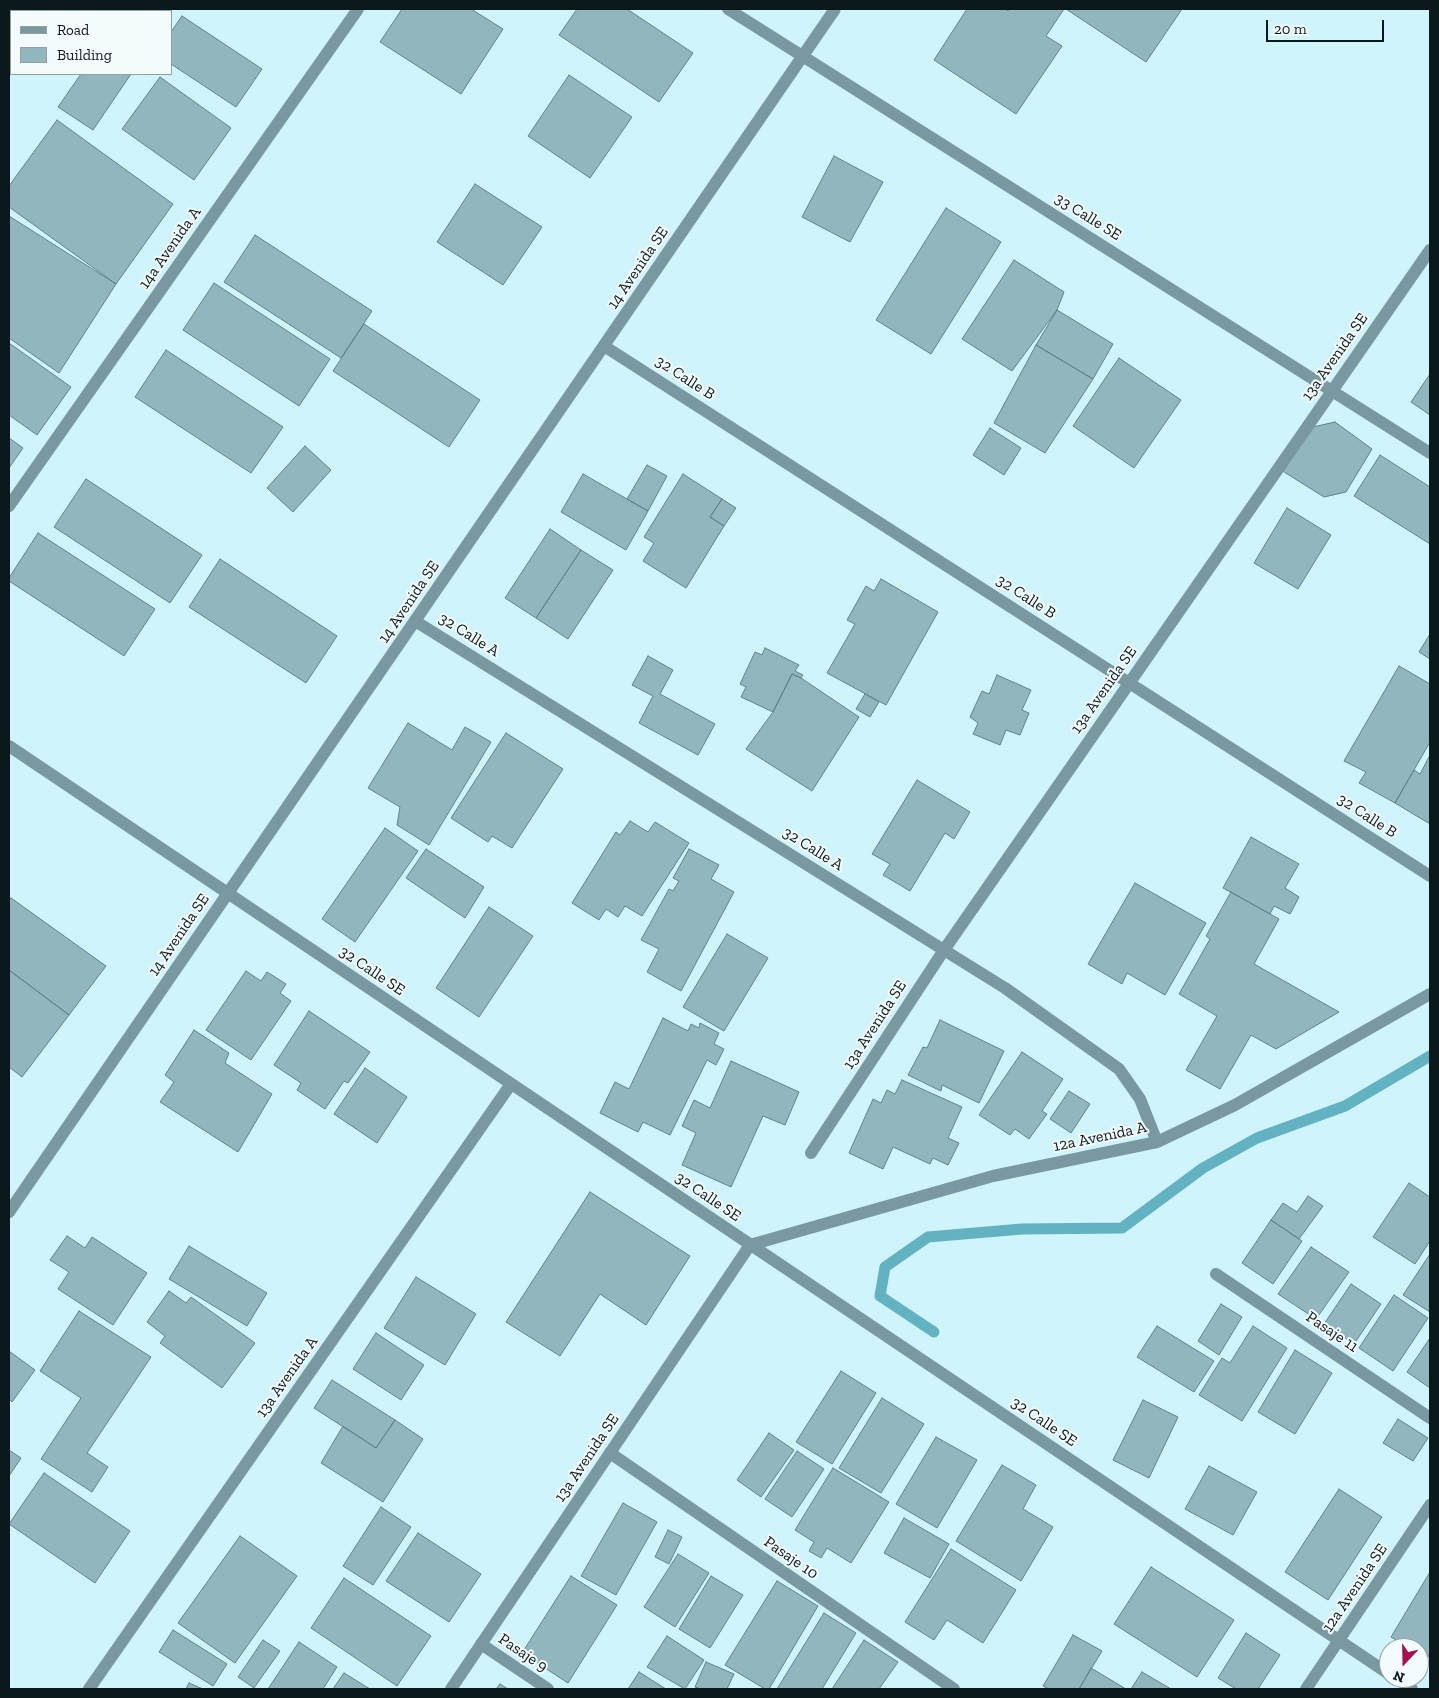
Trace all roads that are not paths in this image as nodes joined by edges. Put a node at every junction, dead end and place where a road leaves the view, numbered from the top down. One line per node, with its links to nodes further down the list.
1 (358, 9): 9 (street, 14a Avenida A)
2 (728, 9): 4 (street, 33 Calle SE)
3 (835, 9): 4 (street, 14 Avenida SE)
4 (803, 56): 6 (street, 14 Avenida SE); 7 (street, 33 Calle SE)
5 (1430, 250): 7 (street, 13a Avenida SE)
6 (604, 346): 10 (street, 14 Avenida SE); 11 (street, 32 Calle B)
7 (1332, 391): 8 (street, 33 Calle SE); 11 (street, 13a Avenida SE)
8 (1430, 453)
9 (9, 506)
10 (415, 621): 14 (street, 14 Avenida SE); 15 (street, 32 Calle A)
11 (1129, 682): 13 (street, 32 Calle B); 15 (street, 13a Avenida SE)
12 (9, 746): 14 (street, 32 Calle SE)
13 (1430, 876)
14 (228, 894): 17 (street, 32 Calle SE); 20 (street, 14 Avenida SE)
15 (944, 950): 18 (street, 32 Calle A); 19 (street, 13a Avenida SE)
16 (1430, 994): 18 (street, 12a Avenida A)
17 (512, 1084): 21 (street, 32 Calle SE); 29 (street, 13a Avenida A)
18 (1158, 1142): 21 (street, 12a Avenida A)
19 (811, 1153)
20 (9, 1212)
21 (750, 1245): 24 (street, 13a Avenida SE); 26 (street, 32 Calle SE)
22 (1216, 1274): 23 (street, Pasaje 11)
23 (1430, 1418)
24 (610, 1453): 27 (street, 13a Avenida SE); 32 (street, Pasaje 10)
25 (1430, 1505): 26 (street, 12a Avenida SE)
26 (1339, 1640): 28 (street, 32 Calle SE); 33 (street, 12a Avenida SE)
27 (481, 1644): 30 (street, 13a Avenida SE); 31 (street, Pasaje 9)
28 (1379, 1667)
29 (89, 1689)
30 (451, 1689)
31 (548, 1689)
32 (954, 1689)
33 (1306, 1689)

